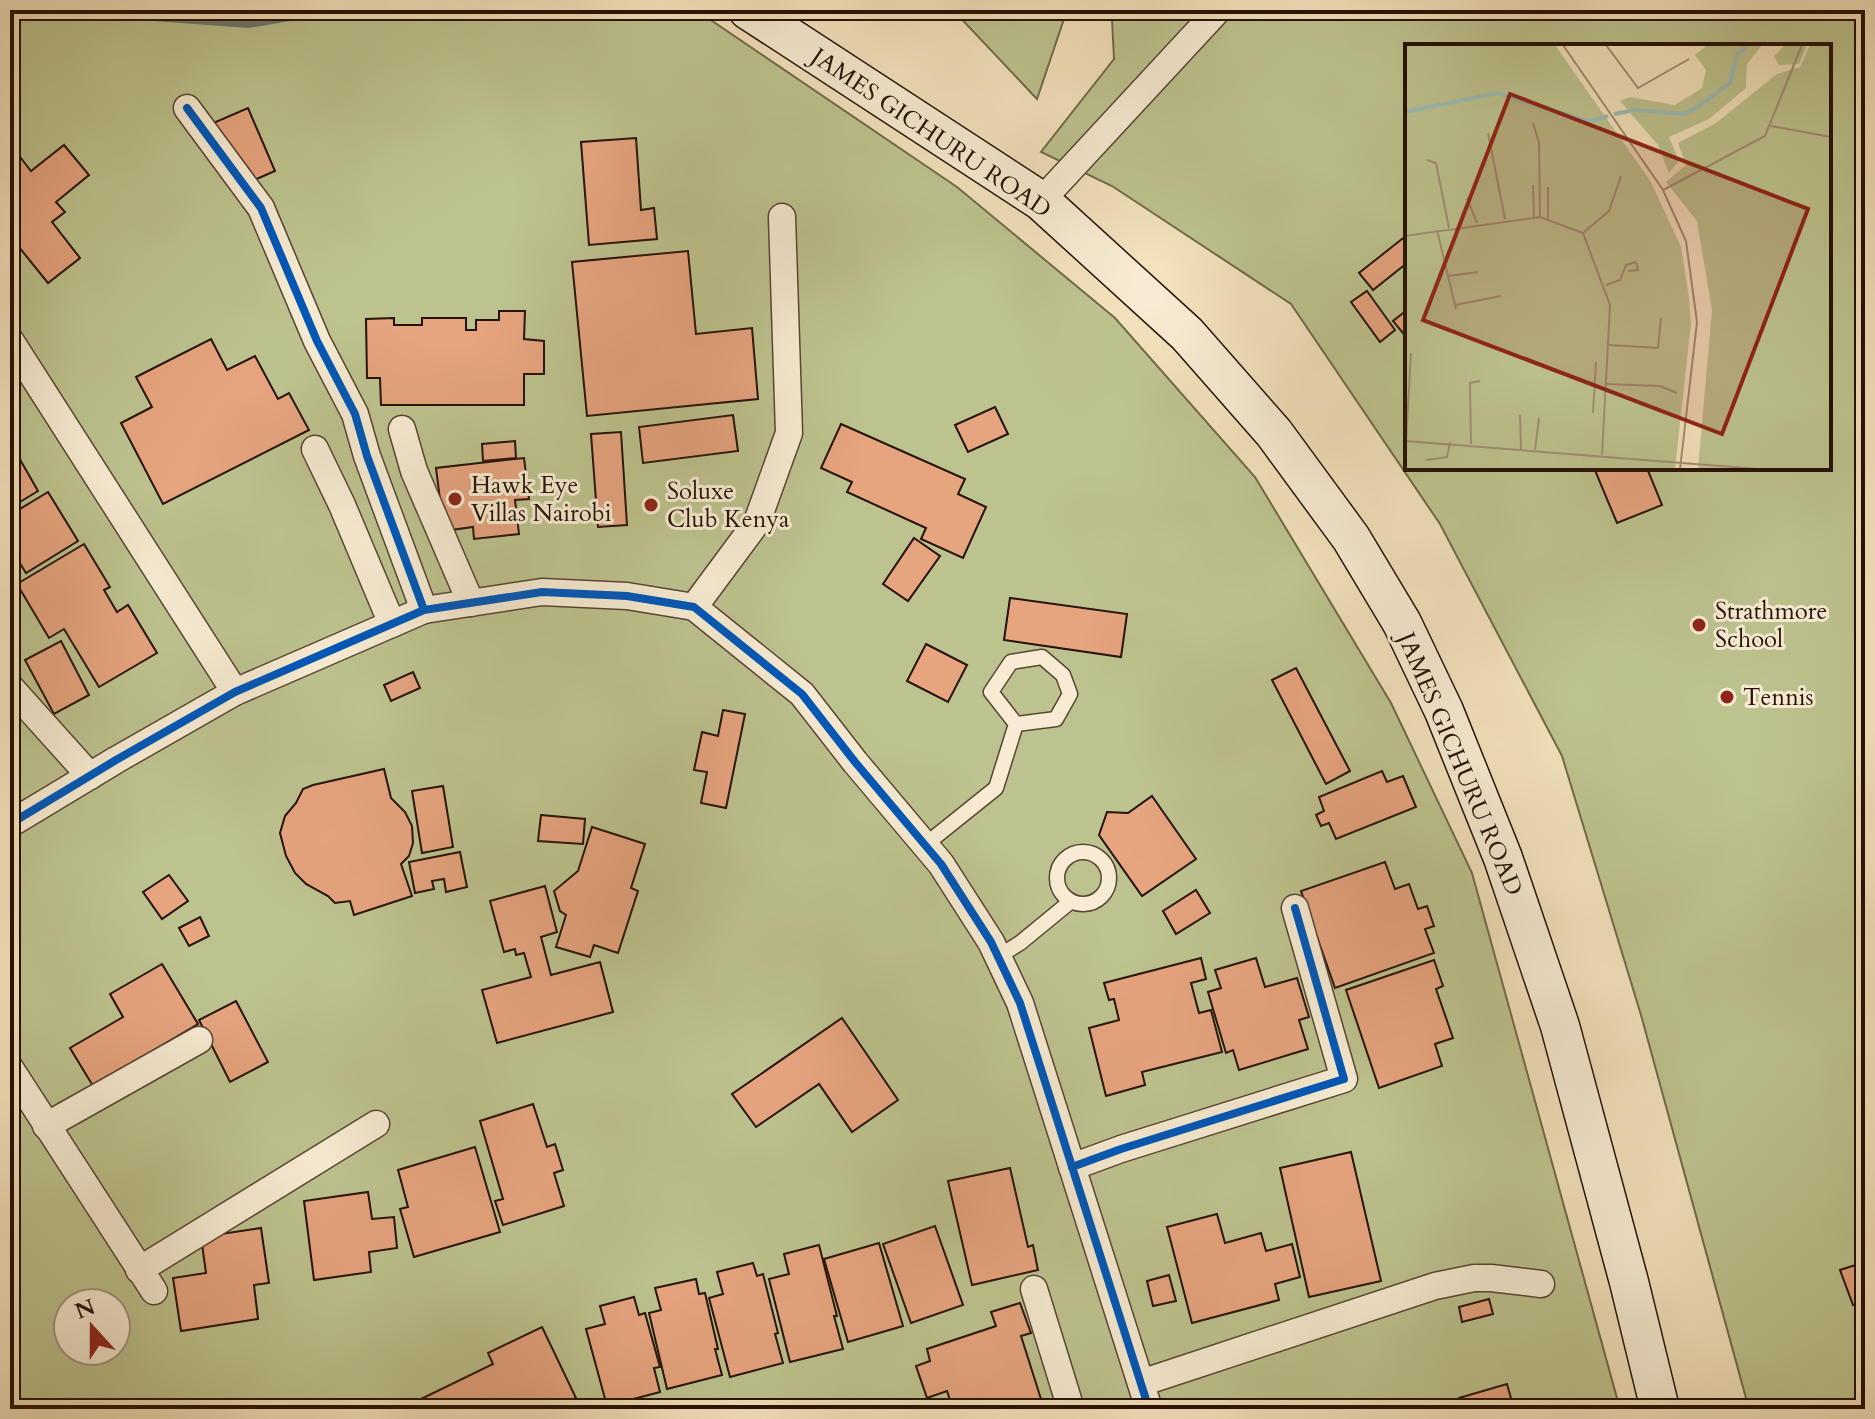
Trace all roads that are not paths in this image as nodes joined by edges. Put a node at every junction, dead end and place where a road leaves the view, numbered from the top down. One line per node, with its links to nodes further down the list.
1 (748, 10): 4 (main road, JAMES GICHURU ROAD)
2 (1218, 10): 4 (street)
3 (187, 108): 11 (street)
4 (1041, 201): 32 (main road, JAMES GICHURU ROAD)
5 (782, 217): 10 (street)
6 (10, 340): 14 (street)
7 (402, 429): 9 (street)
8 (315, 449): 12 (street)
9 (471, 603): 10 (street); 11 (street)
10 (694, 607): 18 (street)
11 (424, 610): 12 (street)
12 (392, 624): 14 (street)
13 (10, 687): 16 (street)
14 (235, 692): 16 (street)
15 (1016, 724): 15 (lane); 18 (lane)
16 (90, 776): 17 (street)
17 (10, 824)
18 (925, 845): 21 (street)
19 (1070, 902): 21 (lane)
20 (1295, 908): 26 (street)
21 (998, 957): 26 (street)
22 (199, 1040): 25 (street)
23 (10, 1068): 25 (street)
24 (376, 1124): 25 (street)
25 (46, 1126)
26 (1072, 1167): 29 (street)
27 (1541, 1284): 29 (street)
28 (1034, 1289): 30 (street)
29 (1141, 1383): 31 (street)
30 (1071, 1409)
31 (1149, 1409)
32 (1660, 1409)

